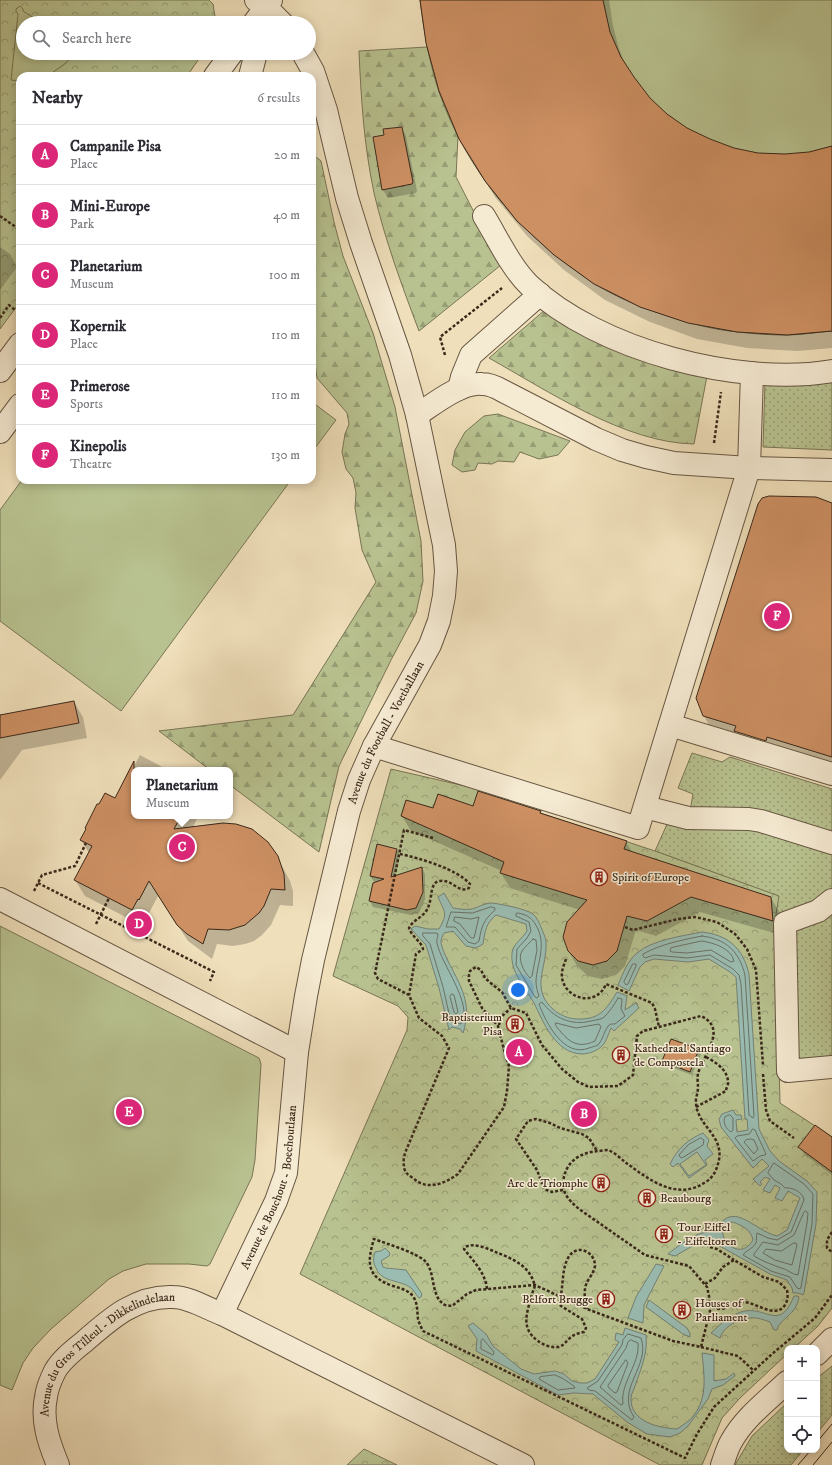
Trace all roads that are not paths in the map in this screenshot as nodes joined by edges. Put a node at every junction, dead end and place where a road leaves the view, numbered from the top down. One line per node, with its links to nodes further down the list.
1 (227, 60): 4 (street)
2 (254, 60): 5 (street)
3 (307, 60): 6 (street, Avenue du Football - Voetballaan)
4 (218, 72)
5 (251, 72)
6 (313, 72)
7 (316, 80): 16 (street, Avenue du Football - Voetballaan)
8 (484, 216): 9 (street)
9 (540, 294): 13 (street); 14 (street)
10 (16, 349): 11 (street)
11 (0, 371)
12 (832, 371): 13 (street)
13 (752, 373): 18 (street)
14 (460, 389): 16 (street); 18 (street)
15 (16, 410): 17 (street)
16 (417, 415): 21 (street, Avenue du Football - Voetballaan)
17 (0, 432)
18 (749, 468): 19 (street); 20 (street)
19 (832, 470)
20 (670, 725): 22 (street); 23 (street)
21 (374, 746): 23 (street); 27 (street, Avenue du Football - Voetballaan)
22 (832, 774)
23 (645, 807): 24 (street)
24 (832, 843)
25 (0, 899): 27 (street)
26 (832, 900): 28 (street)
27 (297, 1052): 29 (street, Avenue de Bouchout - Boechoutlaan)
28 (832, 1067)
29 (222, 1314): 33 (street, Avenue du Gros Tilleul - Dikkelindelaan); 34 (street)
30 (832, 1339): 31 (street)
31 (820, 1351)
32 (784, 1385): 35 (street)
33 (58, 1465)
34 (523, 1465)
35 (722, 1465)

